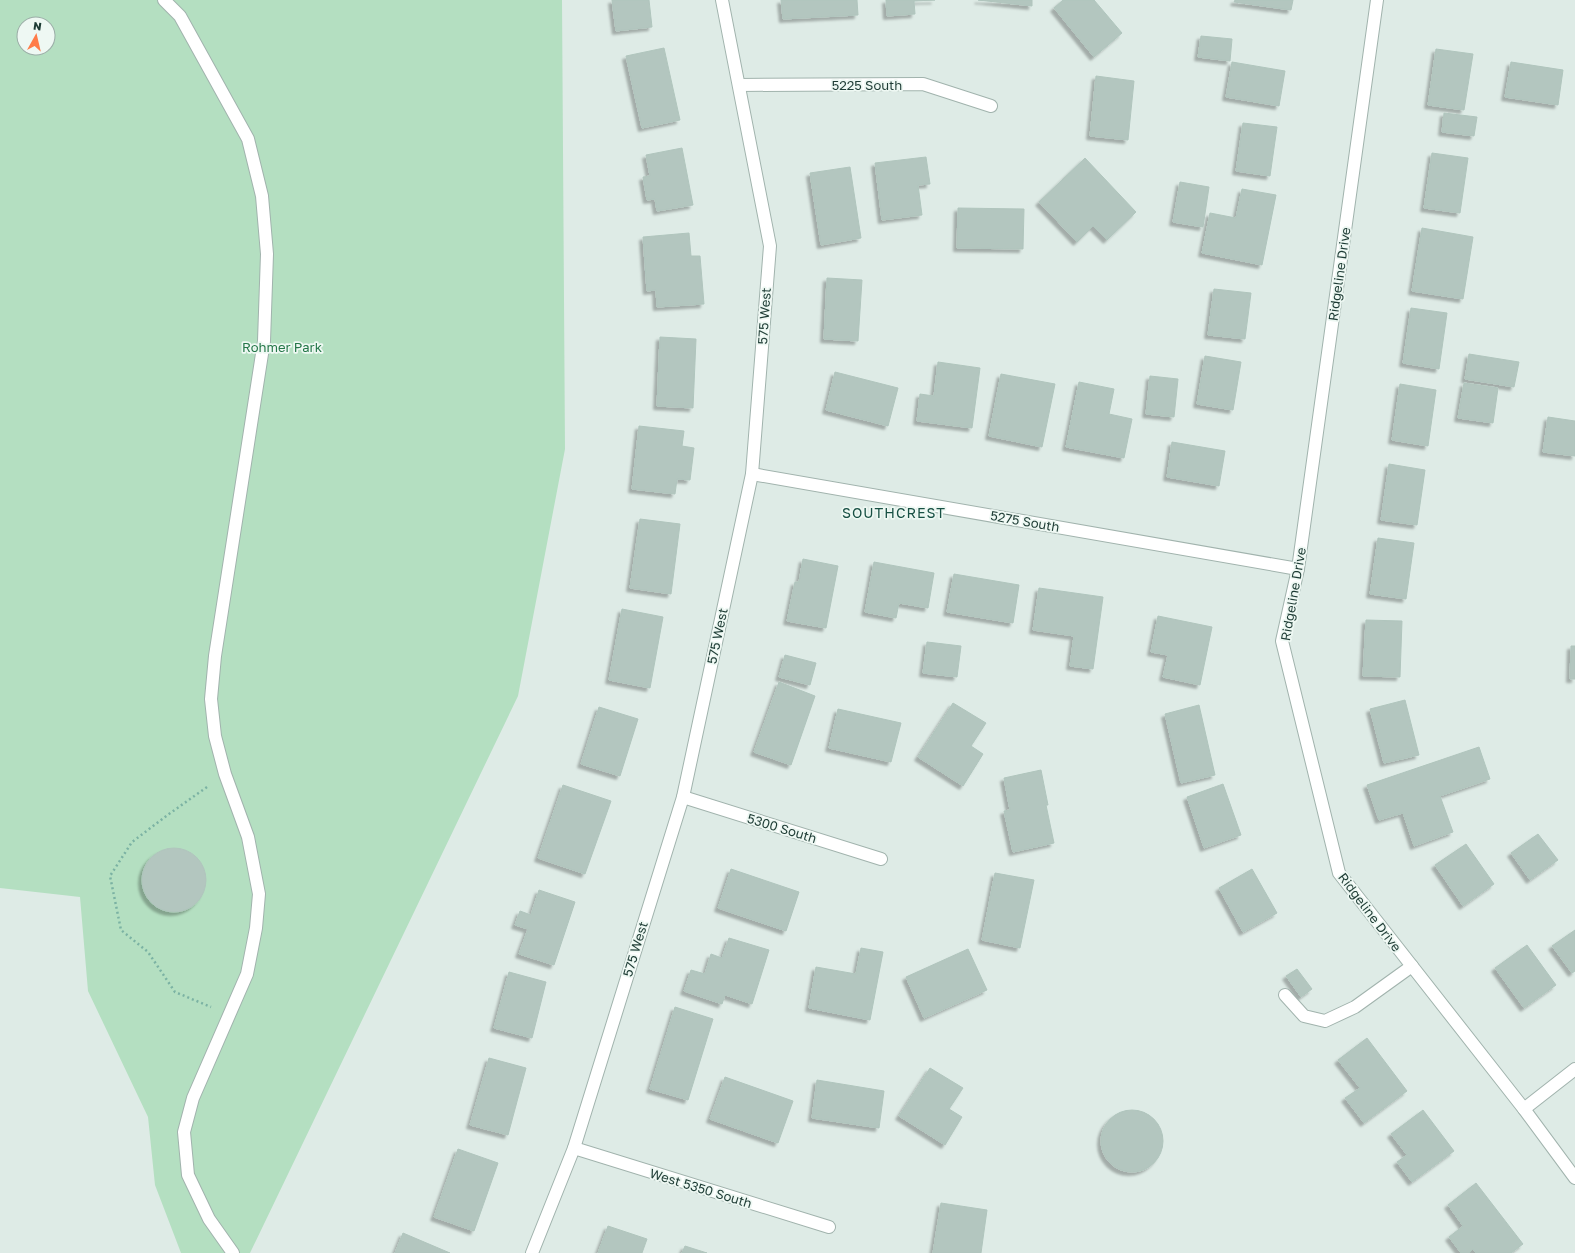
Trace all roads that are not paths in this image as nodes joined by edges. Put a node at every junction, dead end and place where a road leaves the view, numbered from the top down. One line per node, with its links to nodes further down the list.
1 (164, 0): 17 (street)
2 (722, 0): 4 (street, 575 West)
3 (1377, 0): 7 (street, Ridgeline Drive)
4 (739, 85): 5 (street, 5225 South); 6 (street, 575 West)
5 (991, 106)
6 (752, 474): 7 (street, 5275 South); 8 (street, 575 West)
7 (1298, 568): 10 (street, Ridgeline Drive)
8 (683, 797): 9 (street, 5300 South); 14 (street, 575 West)
9 (881, 860)
10 (1412, 966): 11 (street); 13 (street, Ridgeline Drive)
11 (1285, 995)
12 (1575, 1069): 13 (street)
13 (1524, 1109): 15 (street, Ridgeline Drive)
14 (574, 1148): 16 (street, West 5350 South); 18 (street, 575 West)
15 (1575, 1178)
16 (829, 1227)
17 (233, 1253)
18 (532, 1253)

